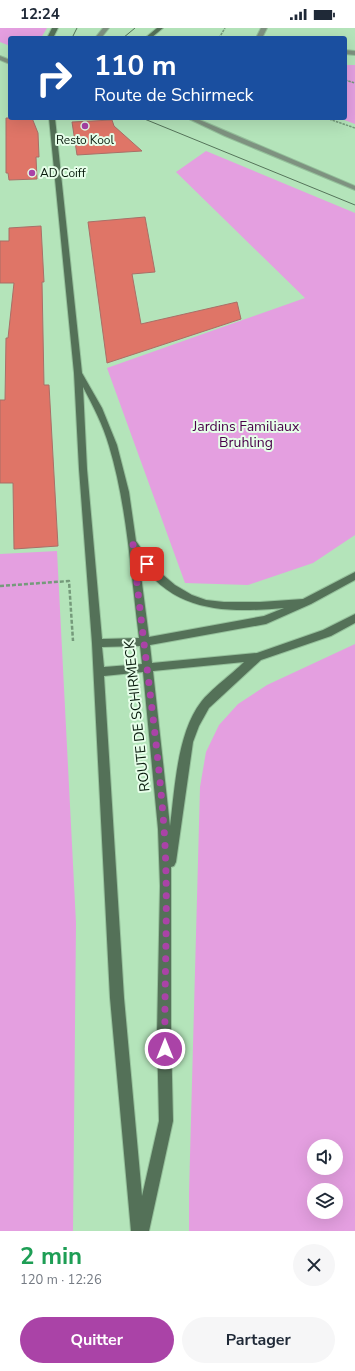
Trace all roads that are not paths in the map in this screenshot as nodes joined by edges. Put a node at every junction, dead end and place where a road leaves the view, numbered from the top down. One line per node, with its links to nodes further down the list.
1 (106, 28): 3 (street)
2 (159, 29): 4 (main road)
3 (100, 36)
4 (150, 36)
5 (52, 120): 8 (main road)
6 (194, 120): 7 (street)
7 (355, 188)
8 (78, 373): 9 (main road, ROUTE DE SCHIRMECK); 14 (main road)
9 (133, 544): 11 (main road, ROUTE DE SCHIRMECK); 13 (main road, ROUTE DE SCHIRMECK)
10 (355, 576): 11 (main road)
11 (308, 601): 13 (main road)
12 (355, 618): 15 (main road)
13 (144, 642): 14 (main road); 16 (main road, ROUTE DE SCHIRMECK)
14 (97, 643): 17 (main road)
15 (257, 657): 16 (main road); 18 (main road, ROUTE DE SCHIRMECK)
16 (148, 668): 17 (main road); 18 (main road, ROUTE DE SCHIRMECK)
17 (99, 672): 19 (main road)
18 (166, 886): 20 (main road, ROUTE DE SCHIRMECK)
19 (138, 1231)
20 (142, 1231)

